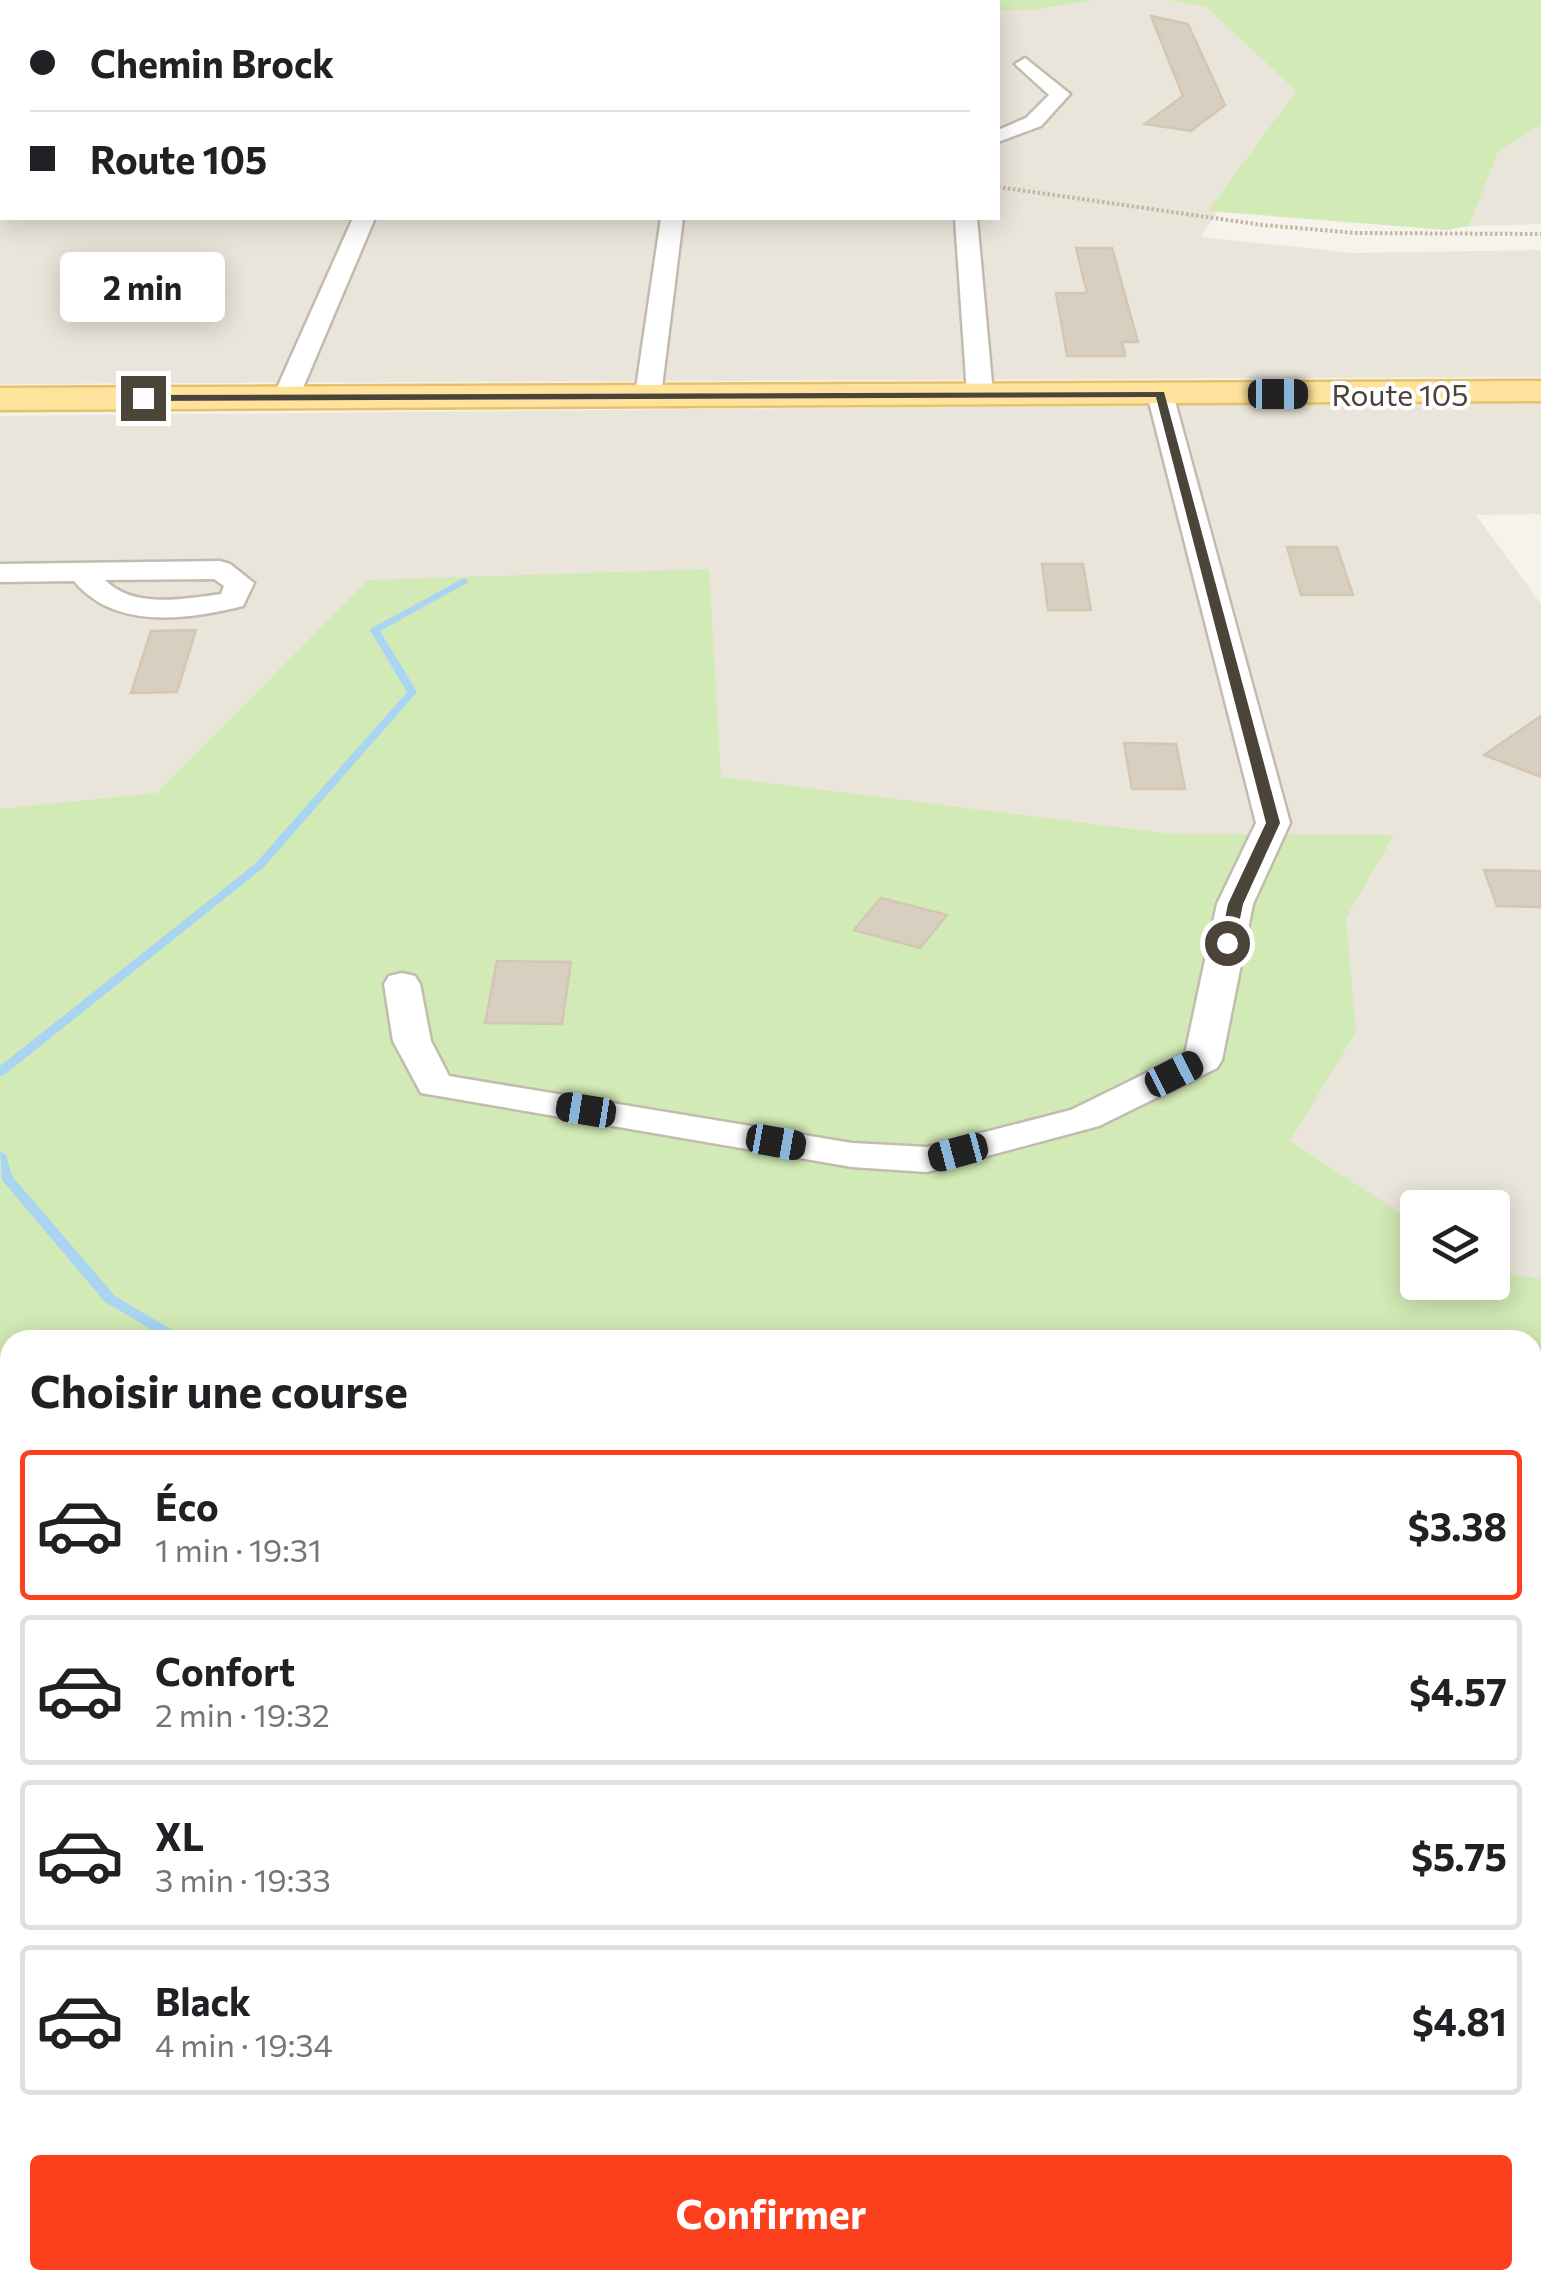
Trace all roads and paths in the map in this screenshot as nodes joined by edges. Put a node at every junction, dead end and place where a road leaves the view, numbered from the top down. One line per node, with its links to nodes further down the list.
1 (1025, 64): 2 (street)
2 (1000, 136)
3 (1000, 187): 7 (path)
4 (363, 220): 12 (street)
5 (672, 220): 11 (street)
6 (966, 220): 9 (street)
7 (1541, 234)
8 (1541, 392): 10 (main road, Route 105)
9 (980, 394): 10 (main road, Route 105); 11 (main road, Route 105)
10 (1160, 394): 16 (street)
11 (648, 396): 12 (main road, Route 105)
12 (286, 397): 13 (main road, Route 105)
13 (0, 399)
14 (0, 573): 15 (street)
15 (83, 573)
16 (402, 984)

